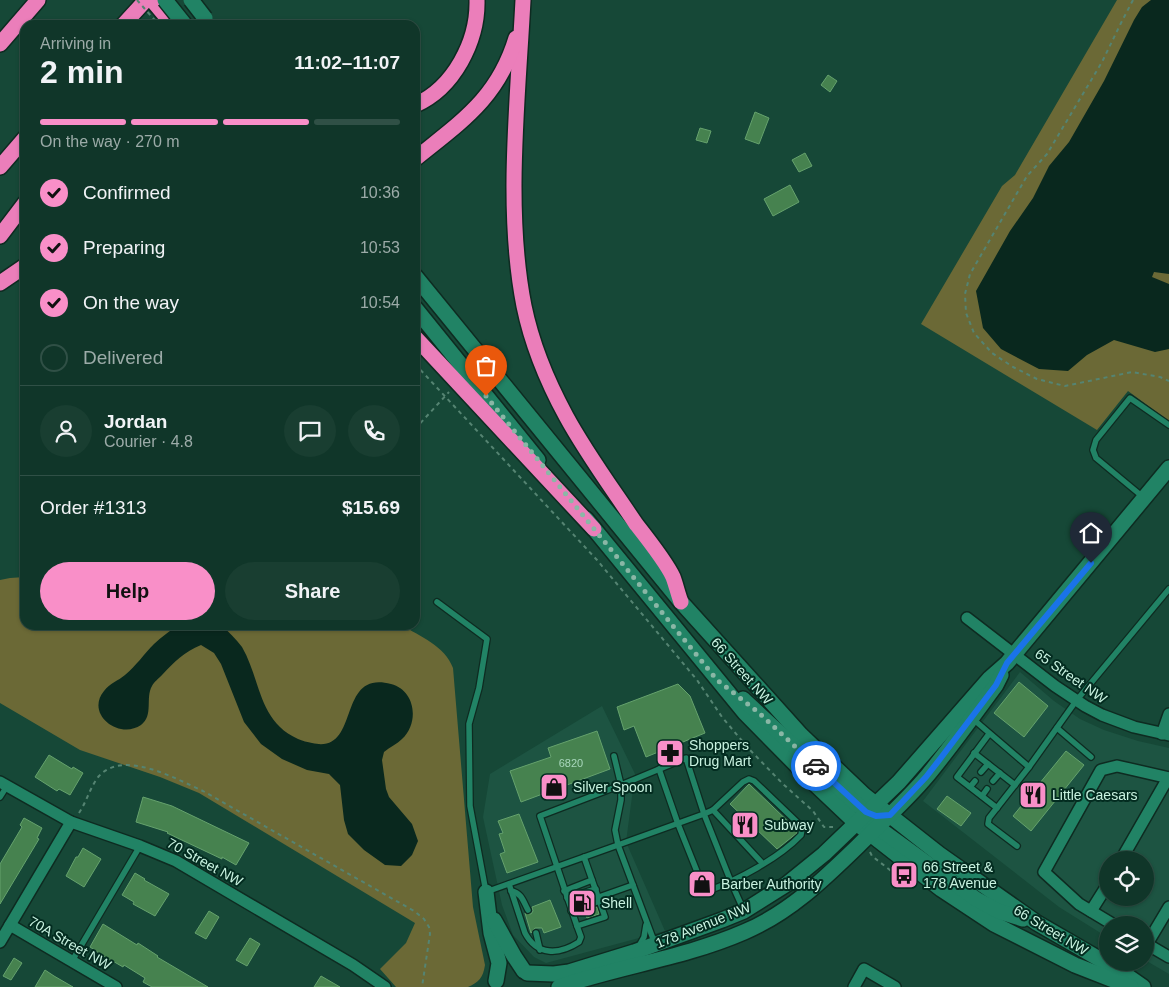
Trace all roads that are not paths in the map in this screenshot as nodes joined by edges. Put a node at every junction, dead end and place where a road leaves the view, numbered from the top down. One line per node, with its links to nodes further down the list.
1 (38, 0): 9 (highway)
2 (146, 0): 10 (highway)
3 (152, 0): 11 (highway)
4 (165, 0): 12 (main road, bridge)
5 (191, 0): 14 (main road, bridge)
6 (200, 0): 13 (highway)
7 (477, 0): 17 (highway)
8 (523, 0): 19 (highway); 34 (highway)
9 (21, 20)
10 (128, 20)
11 (169, 20)
12 (181, 20)
13 (182, 20)
14 (207, 20)
15 (20, 21): 16 (highway)
16 (0, 44)
17 (420, 102)
18 (20, 144): 20 (highway)
19 (420, 155)
20 (0, 167)
21 (20, 210): 22 (highway)
22 (0, 236)
23 (20, 269): 25 (highway)
24 (420, 282): 34 (main road, 66 Street NW)
25 (0, 283)
26 (420, 314): 31 (main road, 66 Street NW)
27 (420, 342): 31 (highway)
28 (1169, 425): 30 (lane)
29 (1169, 468): 30 (main road)
30 (1144, 498): 36 (main road)
31 (594, 529): 63 (main road, 66 Street NW)
32 (1169, 589): 37 (lane)
33 (437, 602): 83 (lane)
34 (681, 602): 63 (main road, 66 Street NW)
35 (967, 618): 36 (street, 65 Street NW)
36 (1011, 659): 37 (street, 65 Street NW); 39 (main road, 178 Avenue NW); 63 (main road, 178 Avenue NW)
37 (1076, 701): 40 (lane); 42 (street, 65 Street NW)
38 (1169, 714): 42 (street)
39 (972, 718): 41 (lane); 65 (main road, 178 Avenue NW)
40 (1057, 728): 45 (lane); 47 (lane)
41 (989, 734): 43 (lane); 47 (lane)
42 (1165, 734)
43 (974, 753): 46 (lane); 57 (lane)
44 (614, 756): 55 (lane)
45 (1091, 758)
46 (988, 764): 49 (lane); 50 (lane)
47 (1029, 766): 56 (lane)
48 (659, 769): 55 (lane); 64 (lane); 67 (lane)
49 (981, 772)
50 (1000, 773): 53 (lane); 56 (lane)
51 (1169, 778): 72 (street); 92 (street)
52 (975, 781): 57 (lane)
53 (993, 781)
54 (3, 784): 60 (lane); 66 (street, 70 Street NW)
55 (621, 785): 69 (lane); 75 (lane)
56 (1015, 785): 61 (lane)
57 (970, 787): 59 (lane)
58 (987, 789): 59 (lane)
59 (982, 796): 61 (lane)
60 (0, 797)
61 (997, 808): 71 (lane)
62 (713, 810): 64 (lane); 74 (lane); 74 (lane)
63 (866, 813): 65 (main road, 66 Street NW); 68 (main road, 66 Street NW); 91 (main road, 178 Avenue NW)
64 (704, 814): 67 (lane); 77 (lane)
65 (890, 815): 68 (main road, 178 Avenue NW); 96 (main road, 66 Street NW)
66 (71, 822): 70 (street, 70 Street NW); 95 (street)
67 (678, 824): 69 (lane); 77 (lane)
68 (874, 831): 96 (main road); 106 (main road, 178 Avenue NW); 116 (main road, 66 Street NW)
69 (618, 844): 73 (lane); 79 (lane)
70 (140, 846): 107 (lane); 111 (street, 70 Street NW)
71 (1017, 846)
72 (1126, 851)
73 (584, 857): 75 (lane); 76 (lane)
74 (762, 863): 77 (lane)
75 (556, 867): 78 (lane); 82 (lane)
76 (592, 880): 80 (lane); 82 (lane)
77 (731, 882): 91 (lane)
78 (509, 884): 81 (lane); 83 (lane)
79 (633, 884): 85 (lane); 94 (lane)
80 (596, 890): 84 (lane); 85 (lane)
81 (511, 891): 89 (lane); 103 (lane)
82 (564, 891): 84 (lane)
83 (486, 892): 88 (main road)
84 (567, 898): 90 (lane)
85 (599, 899): 90 (lane); 97 (lane)
86 (1099, 900): 92 (street)
87 (1169, 906): 98 (street)
88 (488, 908): 108 (main road); 109 (main road)
89 (528, 910)
90 (571, 911): 97 (lane)
91 (744, 911): 101 (main road, 178 Avenue NW)
92 (1092, 912): 93 (street)
93 (1099, 916)
94 (646, 920): 101 (lane); 104 (lane)
95 (10, 925): 100 (street); 107 (street, 70A Street NW)
96 (1041, 925): 117 (main road, 66 Street NW)
97 (577, 926): 103 (lane)
98 (1154, 931)
99 (536, 933): 103 (lane)
100 (0, 942)
101 (656, 945): 104 (main road, 178 Avenue NW); 106 (lane)
102 (1154, 949): 105 (street)
103 (540, 950)
104 (634, 952): 108 (main road, 178 Avenue NW)
105 (1169, 957)
106 (662, 960): 113 (main road, 178 Avenue NW)
107 (72, 961): 110 (street, 70A Street NW)
108 (526, 972): 109 (main road, 178 Avenue NW); 112 (main road)
109 (494, 984)
110 (116, 987)
111 (385, 987)
112 (537, 987)
113 (559, 987)
114 (854, 987): 115 (street)
115 (895, 987)
116 (1131, 987)
117 (1142, 987)

